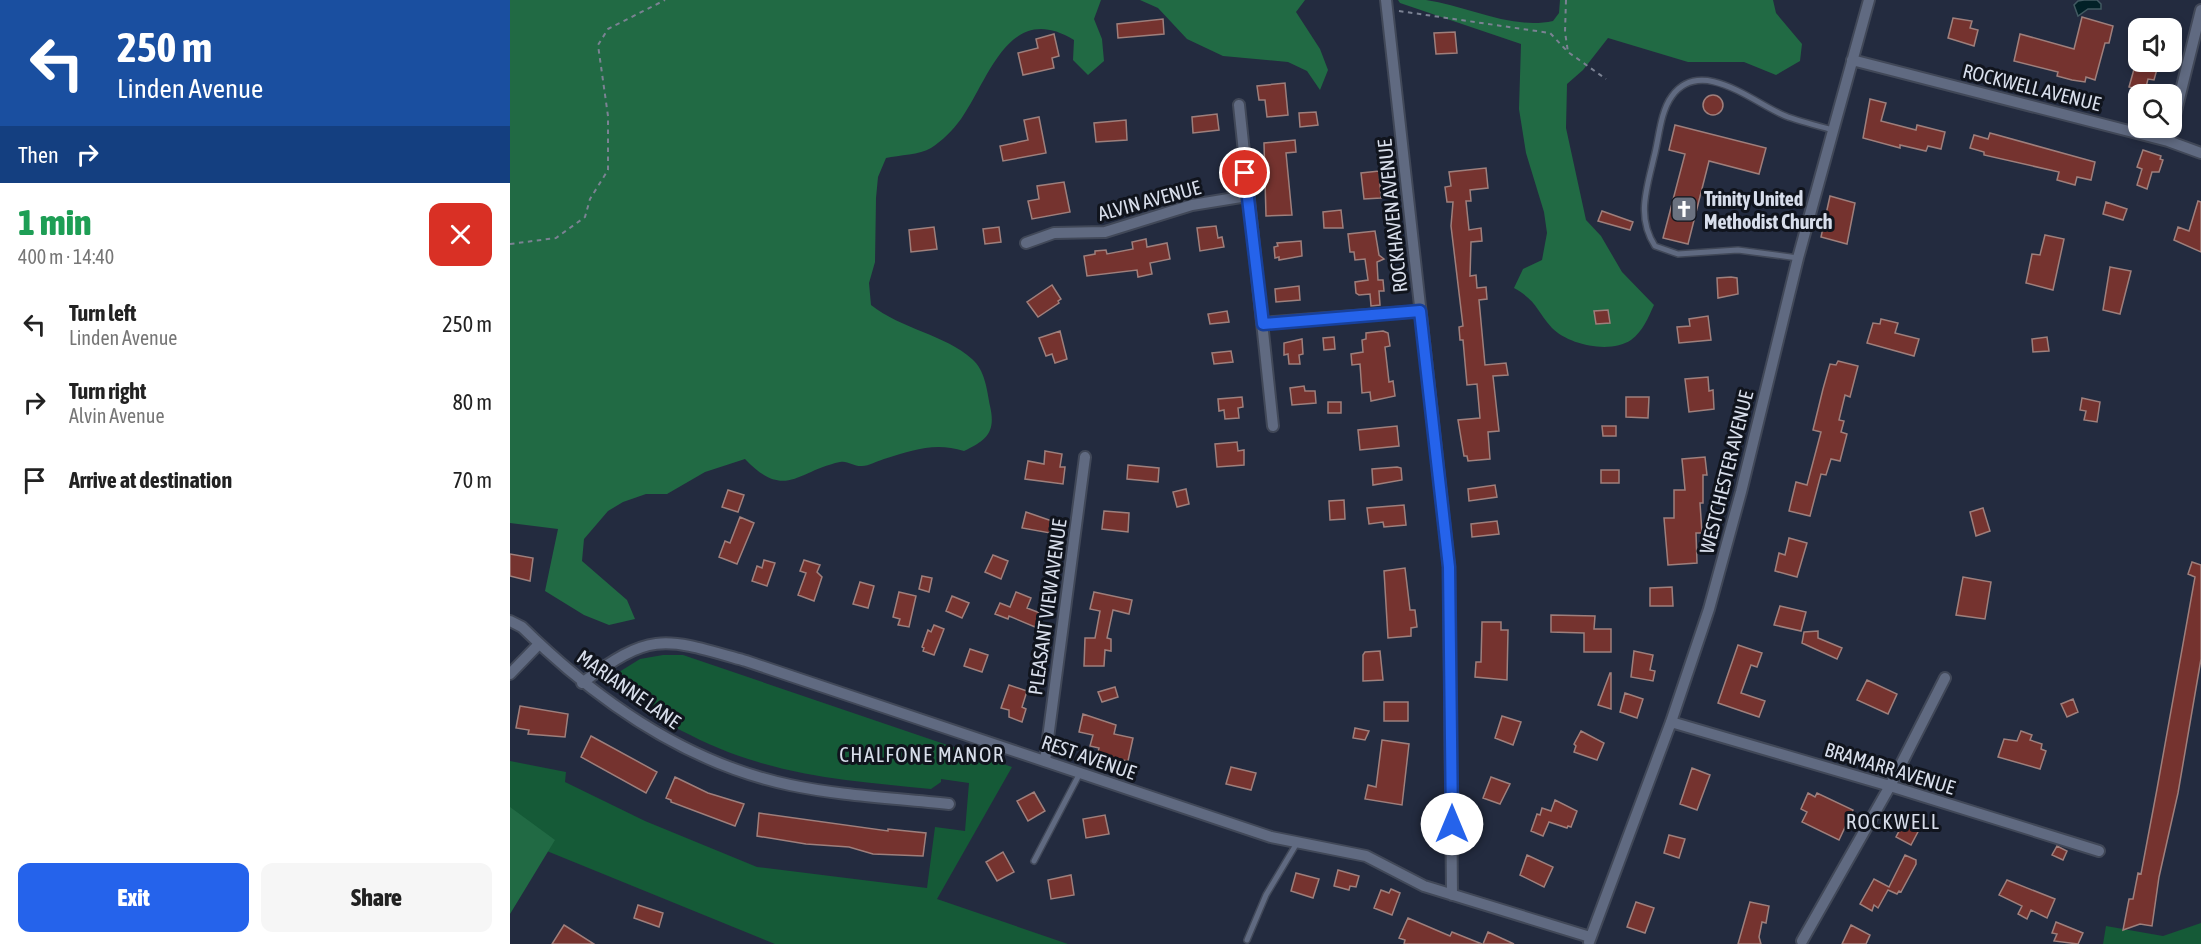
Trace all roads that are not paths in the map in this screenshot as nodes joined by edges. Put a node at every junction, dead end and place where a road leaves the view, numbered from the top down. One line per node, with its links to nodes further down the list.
1 (1869, 0): 4 (street, WESTCHESTER AVENUE)
2 (1387, 5): 14 (street, ROCKHAVEN AVENUE)
3 (2201, 10): 5 (street)
4 (1852, 60): 7 (street, WESTCHESTER AVENUE); 9 (street, ROCKWELL AVENUE)
5 (2182, 87)
6 (1239, 105): 11 (street)
7 (1833, 130): 13 (street, WESTCHESTER AVENUE); 13 (lane)
8 (2169, 138): 9 (street)
9 (2168, 141): 10 (street, ROCKWELL AVENUE)
10 (2201, 153)
11 (1247, 196): 12 (street, ALVIN AVENUE); 15 (street)
12 (1026, 243)
13 (1798, 258): 23 (street, WESTCHESTER AVENUE)
14 (1420, 311): 15 (street); 31 (street, ROCKHAVEN AVENUE)
15 (1263, 324): 16 (street)
16 (1273, 426)
17 (1085, 457): 24 (street, PLEASANT VIEW AVENUE)
18 (510, 621): 19 (street, MARIANNE LANE)
19 (539, 644): 20 (street); 22 (street, MARIANNE LANE)
20 (510, 674)
21 (1946, 678): 26 (street)
22 (582, 683): 24 (street, REST AVENUE); 27 (street, MARIANNE LANE)
23 (1671, 722): 26 (street, BRAMARR AVENUE); 33 (street, WESTCHESTER AVENUE)
24 (1045, 761): 25 (street, REST AVENUE)
25 (1080, 773): 28 (street, REST AVENUE); 30 (lane)
26 (1890, 786): 29 (street, BRAMARR AVENUE); 34 (street)
27 (949, 804)
28 (1297, 843): 31 (street, REST AVENUE); 32 (lane)
29 (2099, 851)
30 (1034, 861)
31 (1452, 895): 33 (street, REST AVENUE)
32 (1247, 940)
33 (1589, 941)
34 (1802, 941)

